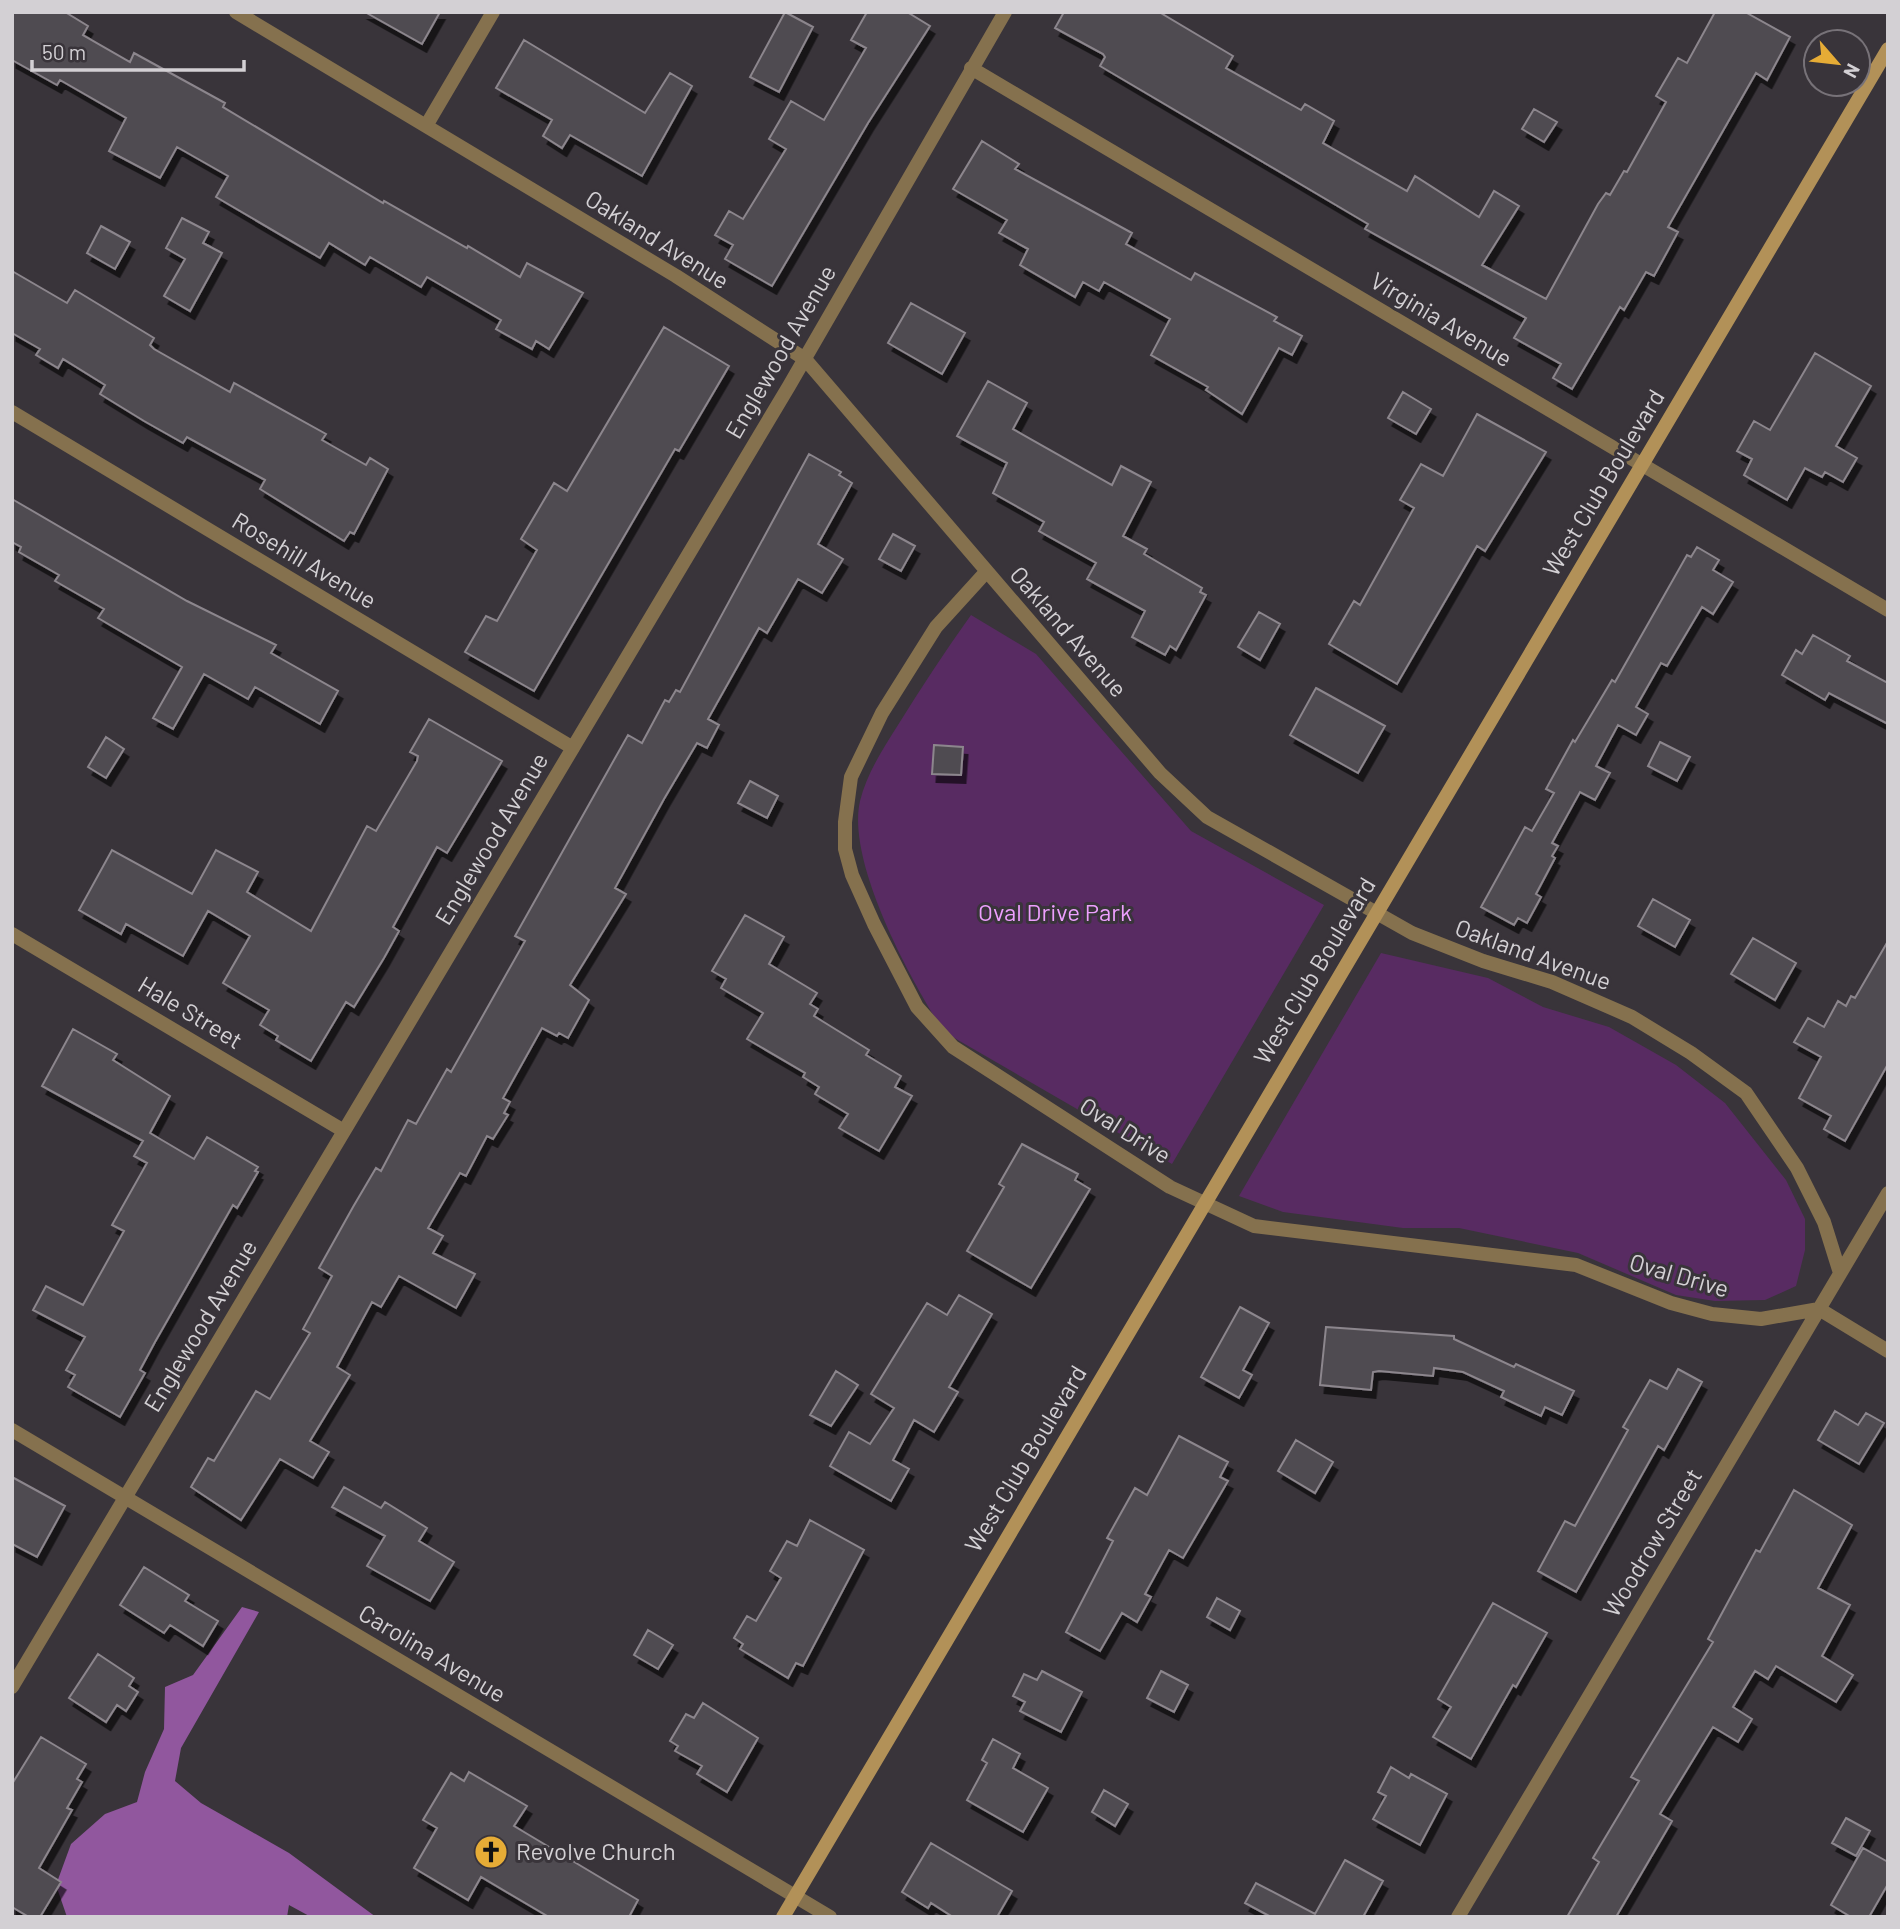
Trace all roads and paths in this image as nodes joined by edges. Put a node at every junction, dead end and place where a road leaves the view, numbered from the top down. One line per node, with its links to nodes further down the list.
1 (236, 12): 6 (street, Oakland Avenue)
2 (494, 12): 6 (street)
3 (1005, 12): 5 (street, Englewood Avenue)
4 (1888, 49): 9 (street, West Club Boulevard)
5 (971, 68): 7 (street, Englewood Avenue); 9 (street, Virginia Avenue)
6 (426, 126): 7 (street, Oakland Avenue)
7 (805, 359): 10 (street, Oakland Avenue); 12 (street, Englewood Avenue)
8 (12, 412): 12 (street, Rosehill Avenue)
9 (1642, 464): 11 (street, Virginia Avenue); 13 (street, West Club Boulevard)
10 (986, 572): 13 (street, Oakland Avenue); 17 (street, Oval Drive)
11 (1888, 610)
12 (573, 748): 15 (street, Englewood Avenue)
13 (1376, 913): 17 (street, West Club Boulevard); 18 (street, Oakland Avenue)
14 (12, 934): 15 (street, Hale Street)
15 (344, 1131): 22 (street, Englewood Avenue)
16 (1888, 1193): 18 (street, Woodrow Street)
17 (1203, 1203): 19 (street, Oval Drive); 24 (street, West Club Boulevard)
18 (1840, 1273): 19 (street, Woodrow Street)
19 (1819, 1309): 20 (street); 27 (street, Woodrow Street)
20 (1888, 1351)
21 (12, 1430): 22 (street, Carolina Avenue)
22 (125, 1498): 23 (street, Englewood Avenue); 24 (street, Carolina Avenue)
23 (12, 1687)
24 (795, 1896): 25 (street, West Club Boulevard); 26 (street, Carolina Avenue)
25 (783, 1917)
26 (830, 1917)
27 (1458, 1917)

